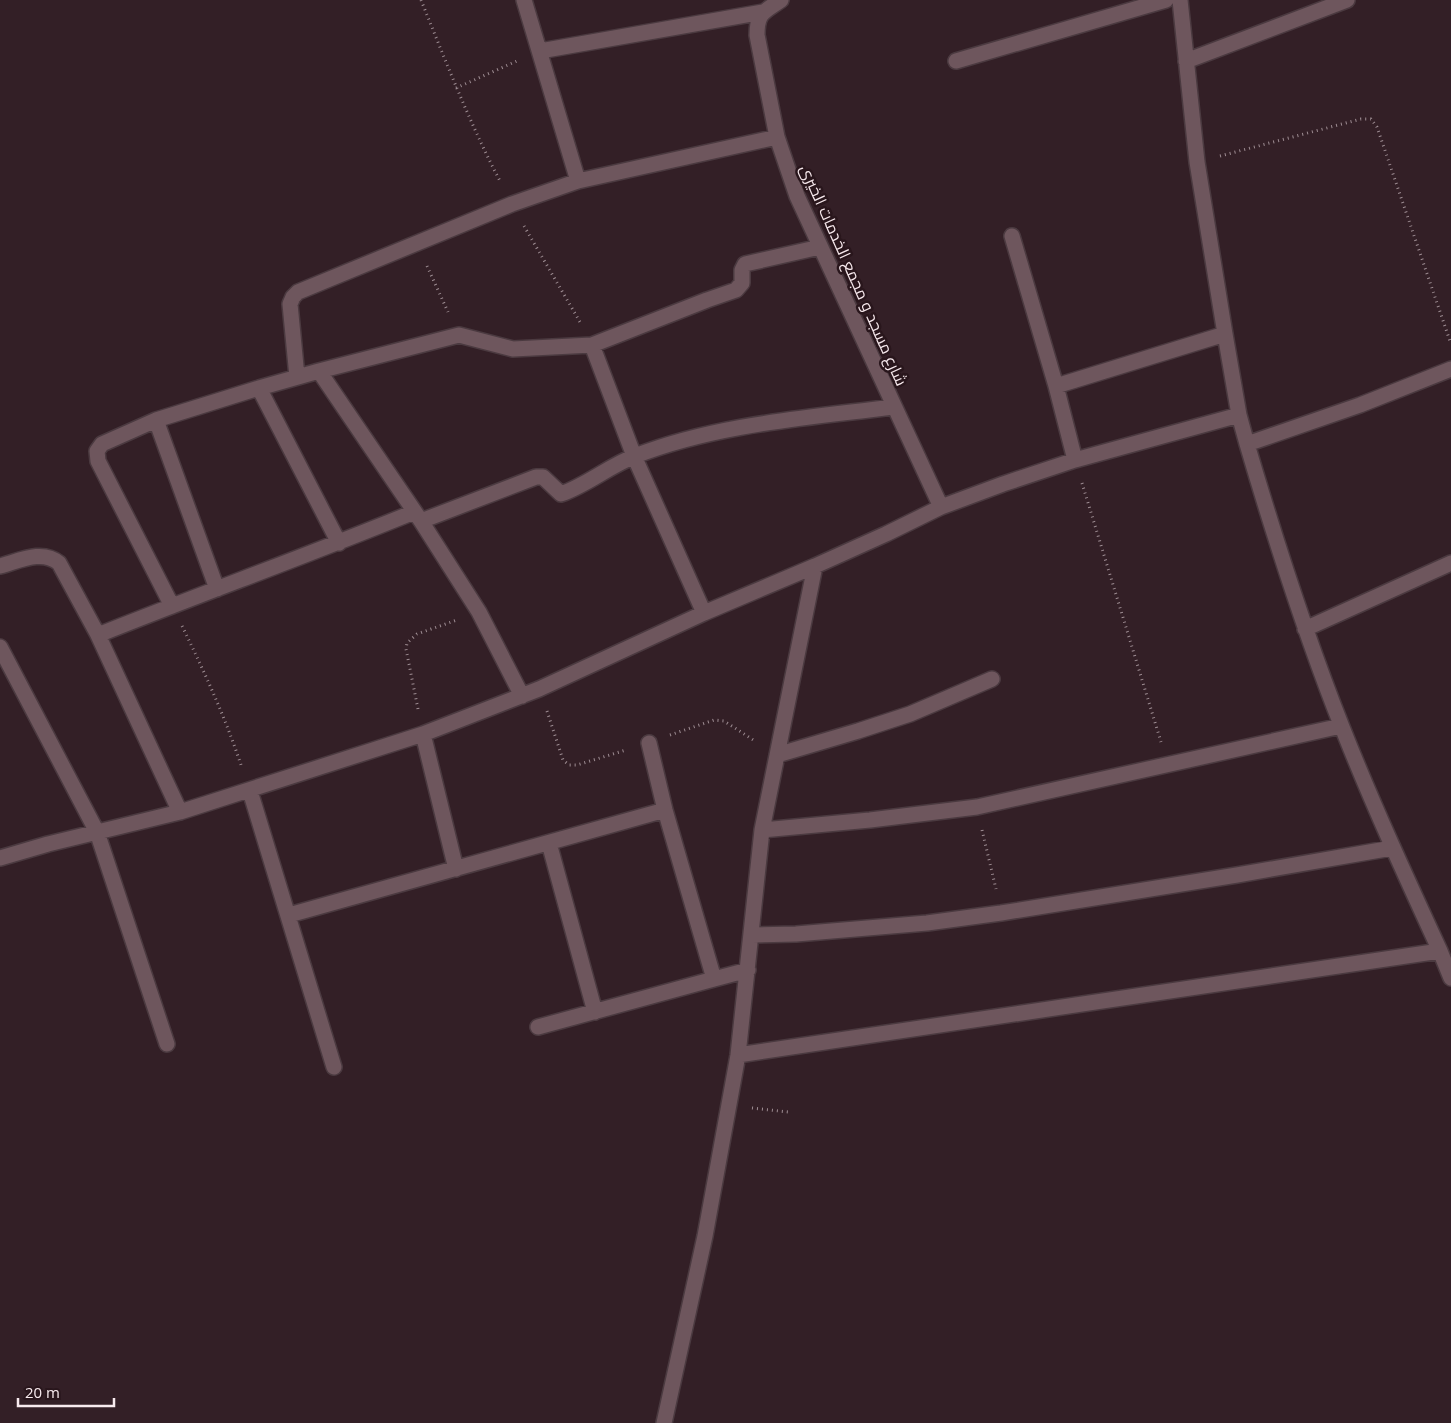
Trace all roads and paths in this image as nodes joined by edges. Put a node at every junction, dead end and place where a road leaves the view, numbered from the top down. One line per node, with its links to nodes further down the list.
1 (421, 0): 11 (path)
2 (524, 0): 8 (street)
3 (781, 0): 7 (street)
4 (1166, 0): 10 (street)
5 (1180, 0): 9 (street)
6 (1347, 0): 9 (street)
7 (763, 12): 8 (street); 12 (street, شارع مسجد و مجمع الخدمات الخيرى)
8 (540, 51): 11 (path); 14 (street)
9 (1186, 61): 13 (street)
10 (956, 62)
11 (456, 88): 15 (path)
12 (777, 137): 14 (street); 18 (street, شارع مسجد و مجمع الخدمات الخيرى)
13 (1197, 162): 19 (street); 21 (path)
14 (578, 182): 15 (street)
15 (512, 204): 17 (street); 22 (path)
16 (1012, 236): 26 (street)
17 (416, 242): 20 (path); 25 (street)
18 (820, 247): 22 (street); 28 (street, شارع مسجد و مجمع الخدمات الخيرى)
19 (1225, 334): 26 (street); 29 (street)
20 (459, 335): 22 (street); 24 (street)
21 (1451, 344)
22 (592, 345): 32 (street)
23 (1451, 369): 31 (street)
24 (319, 371): 25 (street); 35 (street)
25 (297, 377): 27 (street)
26 (1056, 386): 33 (street)
27 (259, 388): 30 (street); 36 (street)
28 (893, 407): 32 (street); 34 (street, شارع مسجد و مجمع الخدمات الخيرى)
29 (1239, 415): 31 (street); 33 (street)
30 (156, 420): 40 (street); 41 (street)
31 (1247, 444): 44 (street)
32 (634, 456): 35 (street); 43 (street)
33 (1075, 460): 34 (street); 54 (path)
34 (941, 507): 39 (street)
35 (417, 516): 36 (street); 42 (street)
36 (339, 543): 40 (street)
37 (1451, 563): 44 (street)
38 (0, 566): 45 (street)
39 (815, 566): 43 (street); 53 (street)
40 (217, 589): 41 (street)
41 (172, 606): 45 (street); 55 (path)
42 (478, 612): 49 (street); 51 (path)
43 (704, 613): 48 (street)
44 (1306, 629): 50 (street)
45 (98, 635): 58 (street)
46 (0, 647): 60 (street)
47 (992, 679): 53 (street)
48 (539, 689): 49 (street); 52 (path)
49 (522, 696): 51 (street)
50 (1341, 726): 54 (street); 62 (street)
51 (424, 734): 55 (street); 64 (street)
52 (649, 743): 53 (path); 57 (street)
53 (777, 755): 59 (street)
54 (1168, 764): 56 (street)
55 (250, 791): 58 (street); 66 (street)
56 (977, 807): 59 (street); 65 (path)
57 (665, 810): 61 (street); 71 (street)
58 (180, 812): 60 (street)
59 (762, 830): 67 (street)
60 (98, 832): 63 (street); 74 (street)
61 (549, 843): 64 (street); 72 (street)
62 (1392, 848): 65 (street); 68 (street)
63 (0, 858)
64 (456, 869): 66 (street)
65 (1001, 913): 67 (street)
66 (289, 916): 76 (street)
67 (752, 935): 69 (street)
68 (1440, 951): 70 (street); 75 (street)
69 (748, 970): 71 (street); 75 (street)
70 (1451, 978)
71 (714, 979): 72 (street)
72 (595, 1012): 73 (street)
73 (538, 1027)
74 (167, 1044)
75 (738, 1055): 77 (street)
76 (334, 1068)
77 (728, 1106): 78 (path); 79 (street)
78 (788, 1112)
79 (664, 1423)

